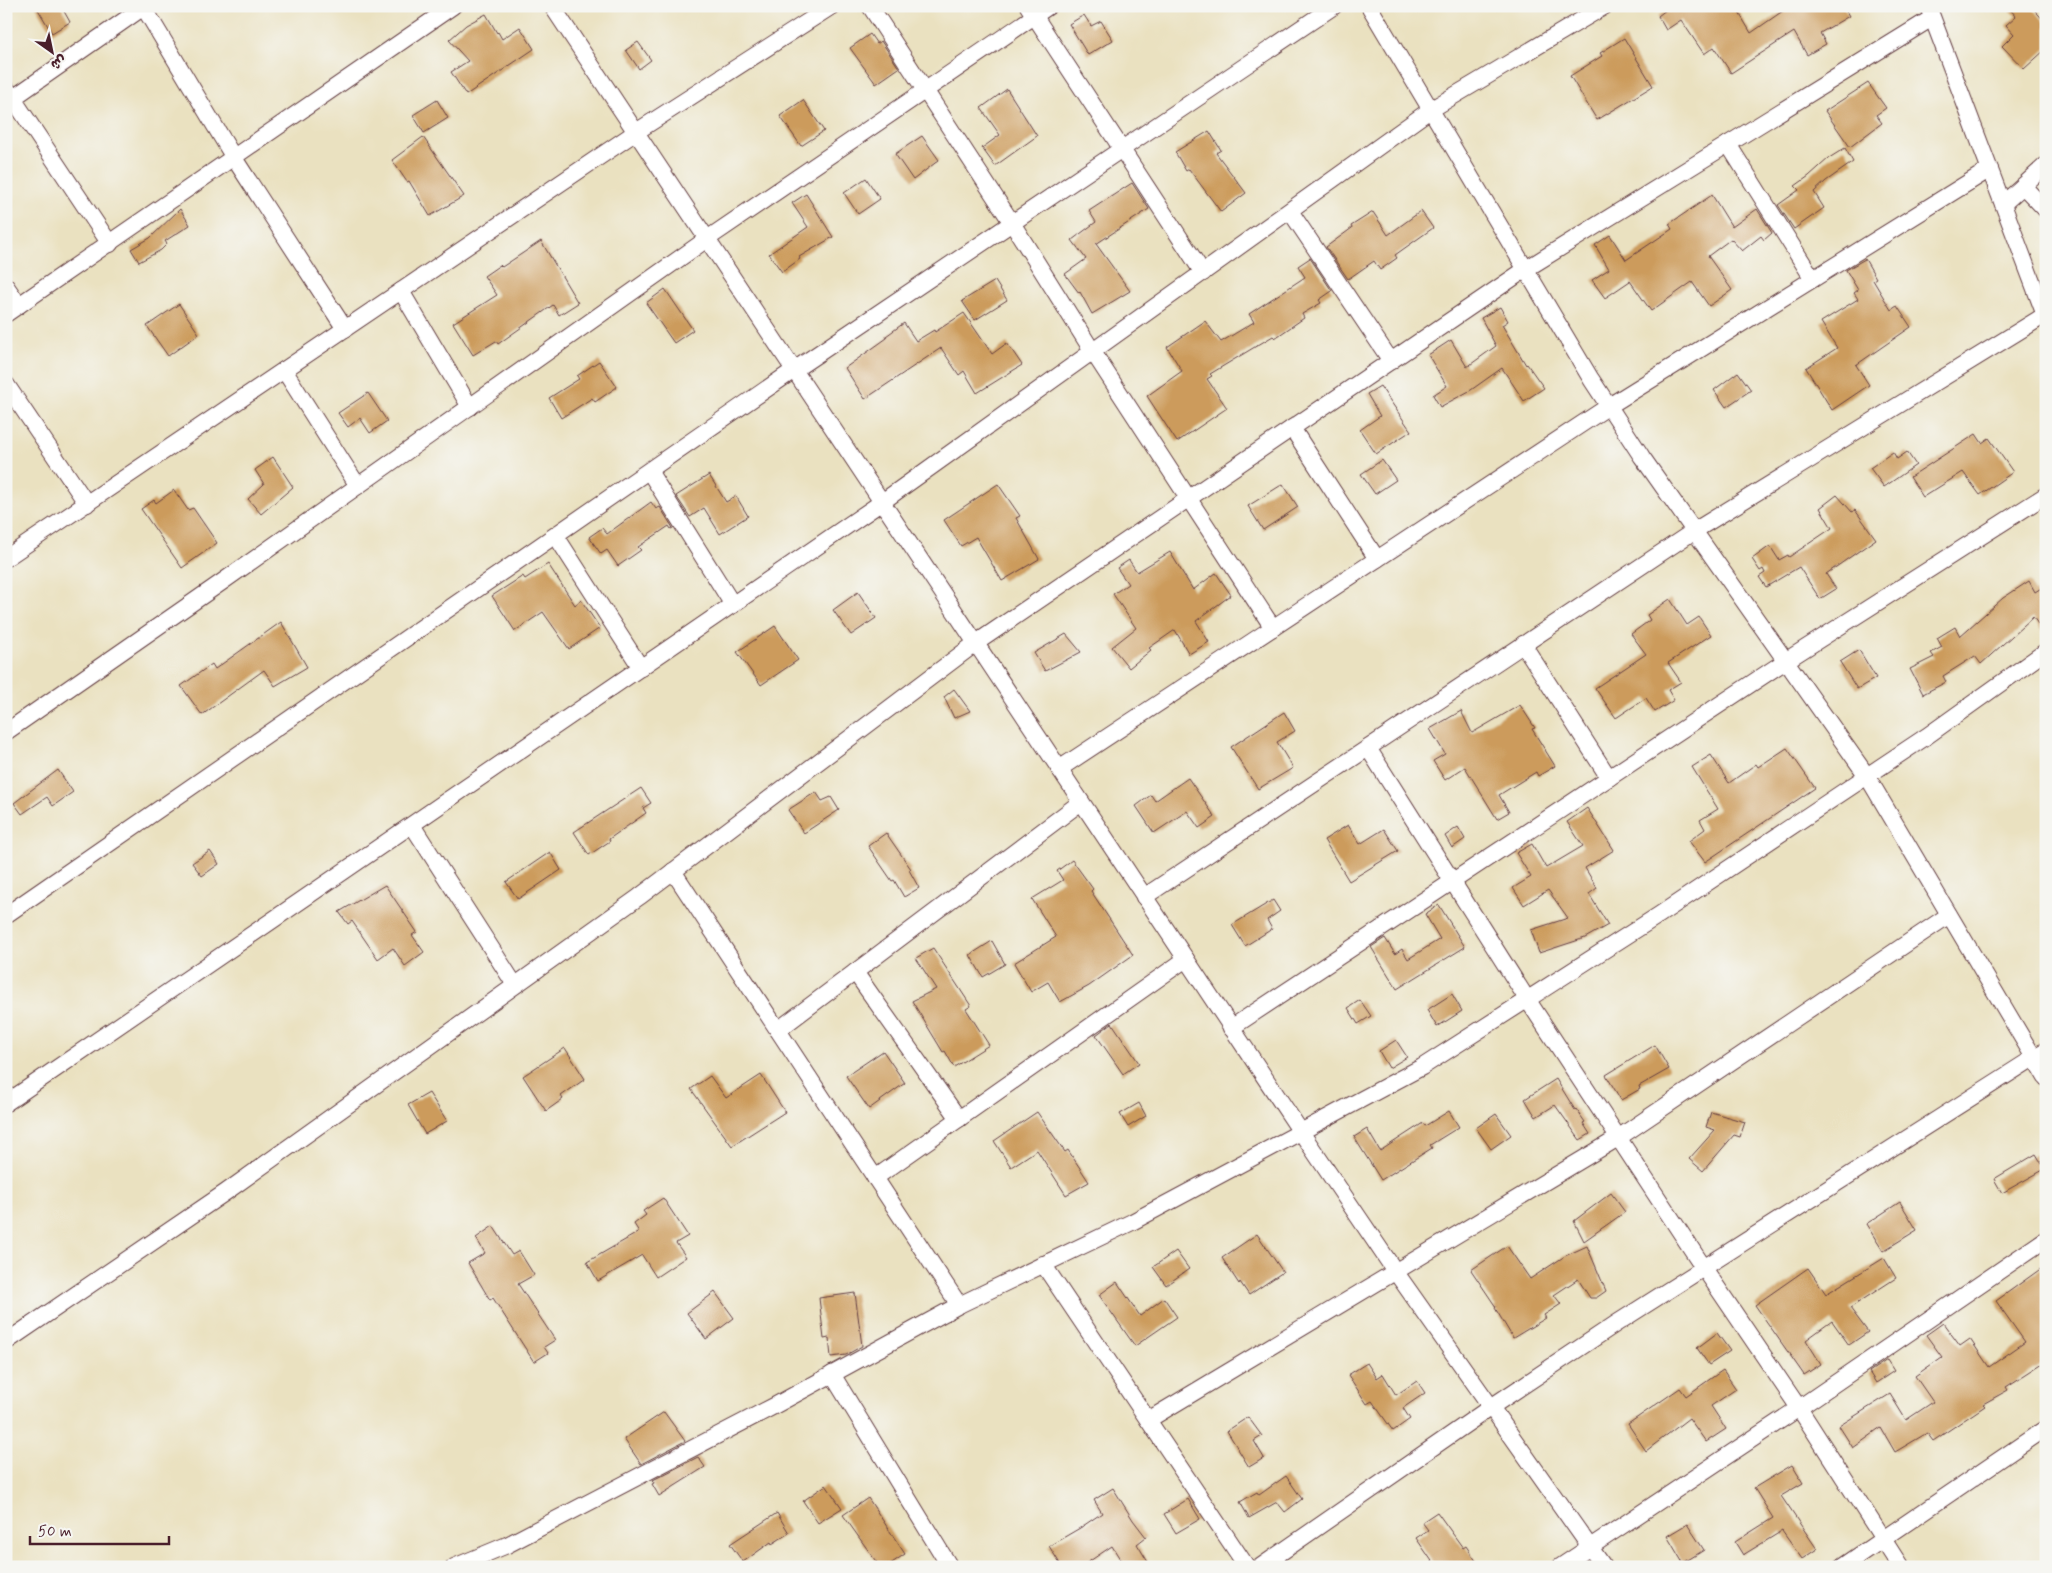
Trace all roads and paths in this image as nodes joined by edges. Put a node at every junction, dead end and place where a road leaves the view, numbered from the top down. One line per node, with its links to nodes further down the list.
1 (453, 6): 18 (street)
2 (552, 6): 15 (street)
3 (832, 6): 15 (street)
4 (870, 6): 12 (street)
5 (1049, 6): 10 (street)
6 (1334, 6): 17 (street)
7 (1369, 6): 14 (street)
8 (1605, 6): 14 (street)
9 (144, 7): 13 (street); 18 (street)
10 (1031, 11): 12 (street); 17 (street)
11 (1930, 12): 16 (street); 20 (street)
12 (926, 91): 25 (street); 26 (street)
13 (9, 96): 27 (street)
14 (1430, 110): 24 (street); 28 (street)
15 (636, 132): 26 (street); 32 (street)
16 (1728, 144): 28 (street); 30 (street)
17 (1122, 149): 25 (street); 29 (street)
18 (234, 158): 27 (street); 35 (street)
19 (2046, 165): 21 (street)
20 (1990, 169): 22 (street); 30 (street)
21 (2023, 186): 22 (street); 23 (street)
22 (2003, 204): 34 (street)
23 (2046, 210)
24 (1290, 211): 29 (street); 37 (street)
25 (1012, 223): 36 (street); 39 (street)
26 (707, 239): 39 (street); 42 (street)
27 (110, 244): 33 (street)
28 (1526, 269): 37 (street); 41 (street)
29 (1203, 273): 36 (street)
30 (1813, 278): 41 (street)
31 (6, 286): 33 (street)
32 (401, 291): 35 (street); 42 (street)
33 (13, 310)
34 (2045, 317): 50 (street)
35 (345, 329): 38 (street)
36 (1093, 352): 47 (street); 48 (street)
37 (1390, 361): 43 (street)
38 (284, 370): 45 (street); 49 (street)
39 (794, 370): 44 (street); 48 (street)
40 (6, 384): 49 (street)
41 (1608, 406): 50 (street); 53 (street)
42 (470, 407): 45 (street)
43 (1292, 428): 47 (street); 53 (street)
44 (649, 471): 51 (street); 54 (street)
45 (358, 486): 61 (street)
46 (2046, 495): 59 (street)
47 (1189, 498): 55 (street); 56 (street)
48 (882, 502): 54 (street); 56 (street)
49 (86, 504): 52 (street)
50 (1694, 530): 57 (street); 59 (street)
51 (556, 536): 60 (street); 71 (street)
52 (6, 558)
53 (1377, 559): 55 (street)
54 (733, 605): 60 (street)
55 (1273, 628): 63 (street)
56 (976, 643): 63 (street); 68 (street)
57 (1524, 644): 62 (street); 65 (street)
58 (2046, 651): 64 (street)
59 (1787, 660): 64 (street); 65 (street)
60 (641, 668): 67 (street)
61 (6, 732)
62 (1368, 748): 69 (street); 70 (street)
63 (1059, 769): 66 (street)
64 (1867, 776): 72 (street); 76 (street)
65 (1609, 778): 69 (street)
66 (1081, 802): 70 (street); 74 (street)
67 (412, 825): 75 (street); 81 (street)
68 (673, 871): 75 (street); 78 (street)
69 (1452, 882): 76 (street); 77 (street)
70 (1144, 897): 73 (street)
71 (6, 915)
72 (1949, 916): 79 (street); 84 (street)
73 (1186, 959): 77 (street); 82 (street)
74 (855, 972): 78 (street); 82 (street)
75 (515, 985): 91 (street)
76 (1527, 999): 83 (street); 84 (street)
77 (1231, 1028): 83 (street)
78 (778, 1030): 85 (street)
79 (2039, 1054): 80 (street); 88 (street)
80 (2046, 1078)
81 (6, 1103)
82 (959, 1119): 85 (street)
83 (1301, 1132): 87 (street); 89 (street)
84 (1618, 1138): 88 (street); 89 (street)
85 (875, 1178): 90 (street)
86 (2046, 1239): 94 (street)
87 (1043, 1264): 90 (street); 95 (street)
88 (1704, 1268): 93 (street); 94 (street)
89 (1395, 1271): 93 (street); 95 (street)
90 (959, 1305): 92 (street)
91 (6, 1342)
92 (832, 1374): 99 (street); 100 (street)
93 (1491, 1407): 98 (street); 102 (street)
94 (1800, 1408): 97 (street); 98 (street)
95 (1148, 1420): 101 (street)
96 (2046, 1428): 97 (street)
97 (1882, 1539): 105 (street); 106 (street)
98 (1590, 1547): 103 (street); 104 (street)
99 (454, 1567)
100 (950, 1567)
101 (1247, 1567)
102 (1260, 1567)
103 (1560, 1567)
104 (1604, 1567)
105 (1842, 1567)
106 (1901, 1567)

